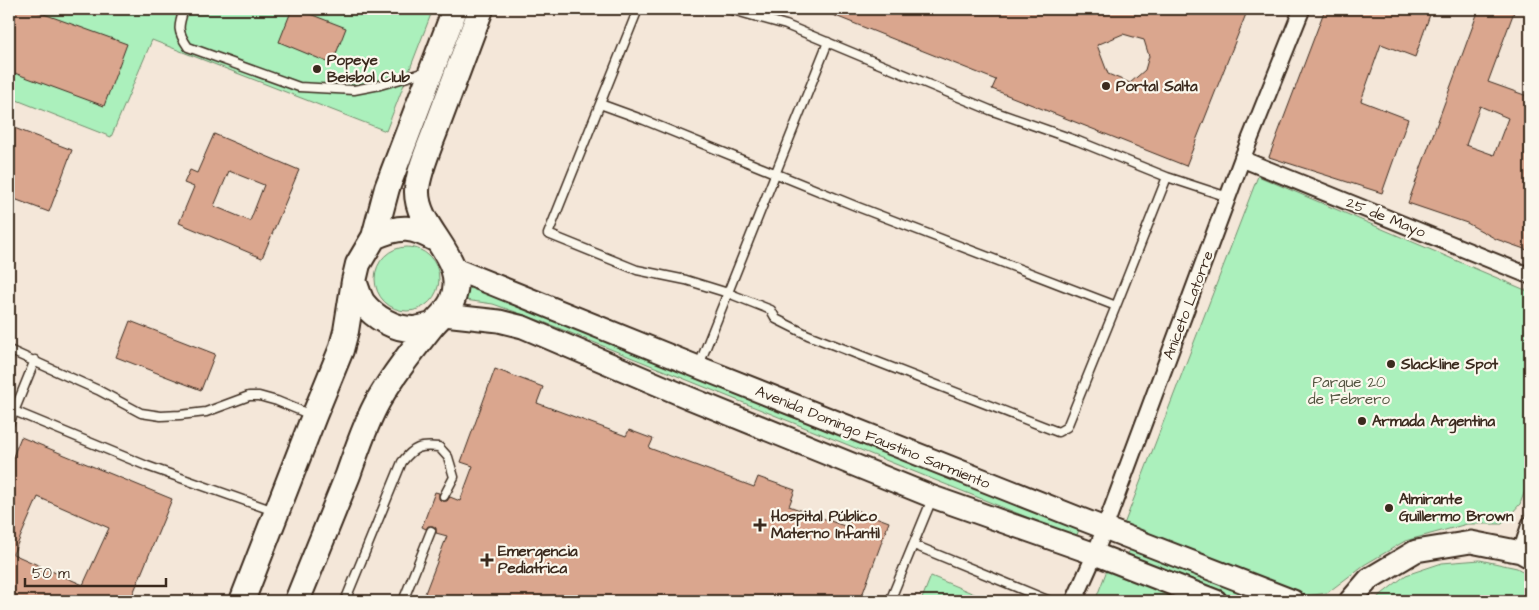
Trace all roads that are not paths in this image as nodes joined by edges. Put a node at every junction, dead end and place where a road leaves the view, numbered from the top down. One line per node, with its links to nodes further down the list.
1 (184, 9): 8 (lane)
2 (456, 9): 8 (main road)
3 (481, 9): 15 (main road)
4 (638, 9): 9 (lane)
5 (729, 9): 7 (lane)
6 (1302, 9): 10 (street, Aniceto Latorre)
7 (828, 42): 11 (lane); 12 (lane)
8 (432, 70): 14 (main road)
9 (600, 104): 11 (lane); 19 (lane)
10 (1242, 159): 13 (street, Aniceto Latorre); 17 (street, 25 de Mayo)
11 (776, 174): 19 (lane); 20 (lane)
12 (1167, 177): 13 (lane); 20 (lane)
13 (1228, 197): 32 (street, Aniceto Latorre)
14 (374, 237): 15 (main road); 18 (main road)
15 (437, 240): 16 (main road)
16 (455, 268): 21 (main road); 24 (main road, Avenida Domingo Faustino Sarmiento)
17 (1530, 276)
18 (354, 281): 21 (main road); 26 (main road)
19 (728, 293): 20 (lane); 24 (lane)
20 (1116, 306)
21 (438, 320): 29 (main road, Avenida Domingo Faustino Sarmiento); 38 (main road)
22 (9, 350): 23 (lane)
23 (35, 360): 25 (lane); 26 (lane)
24 (698, 367): 32 (main road, Avenida Domingo Faustino Sarmiento)
25 (14, 411): 27 (lane); 30 (lane)
26 (314, 416): 30 (main road)
27 (9, 424)
28 (444, 496): 39 (lane)
29 (933, 497): 34 (lane); 35 (main road, Avenida Domingo Faustino Sarmiento)
30 (277, 512): 37 (main road)
31 (1530, 524): 36 (street)
32 (1104, 528): 35 (street, Aniceto Latorre); 45 (main road, Avenida Domingo Faustino Sarmiento)
33 (431, 531): 40 (lane)
34 (914, 545): 41 (lane); 42 (lane)
35 (1095, 554): 43 (street, Aniceto Latorre); 44 (main road, Avenida Domingo Faustino Sarmiento)
36 (1525, 554): 46 (main road)
37 (242, 601)
38 (297, 601)
39 (346, 601)
40 (403, 601)
41 (890, 601)
42 (1050, 601)
43 (1074, 601)
44 (1216, 601)
45 (1293, 601)
46 (1350, 601)

